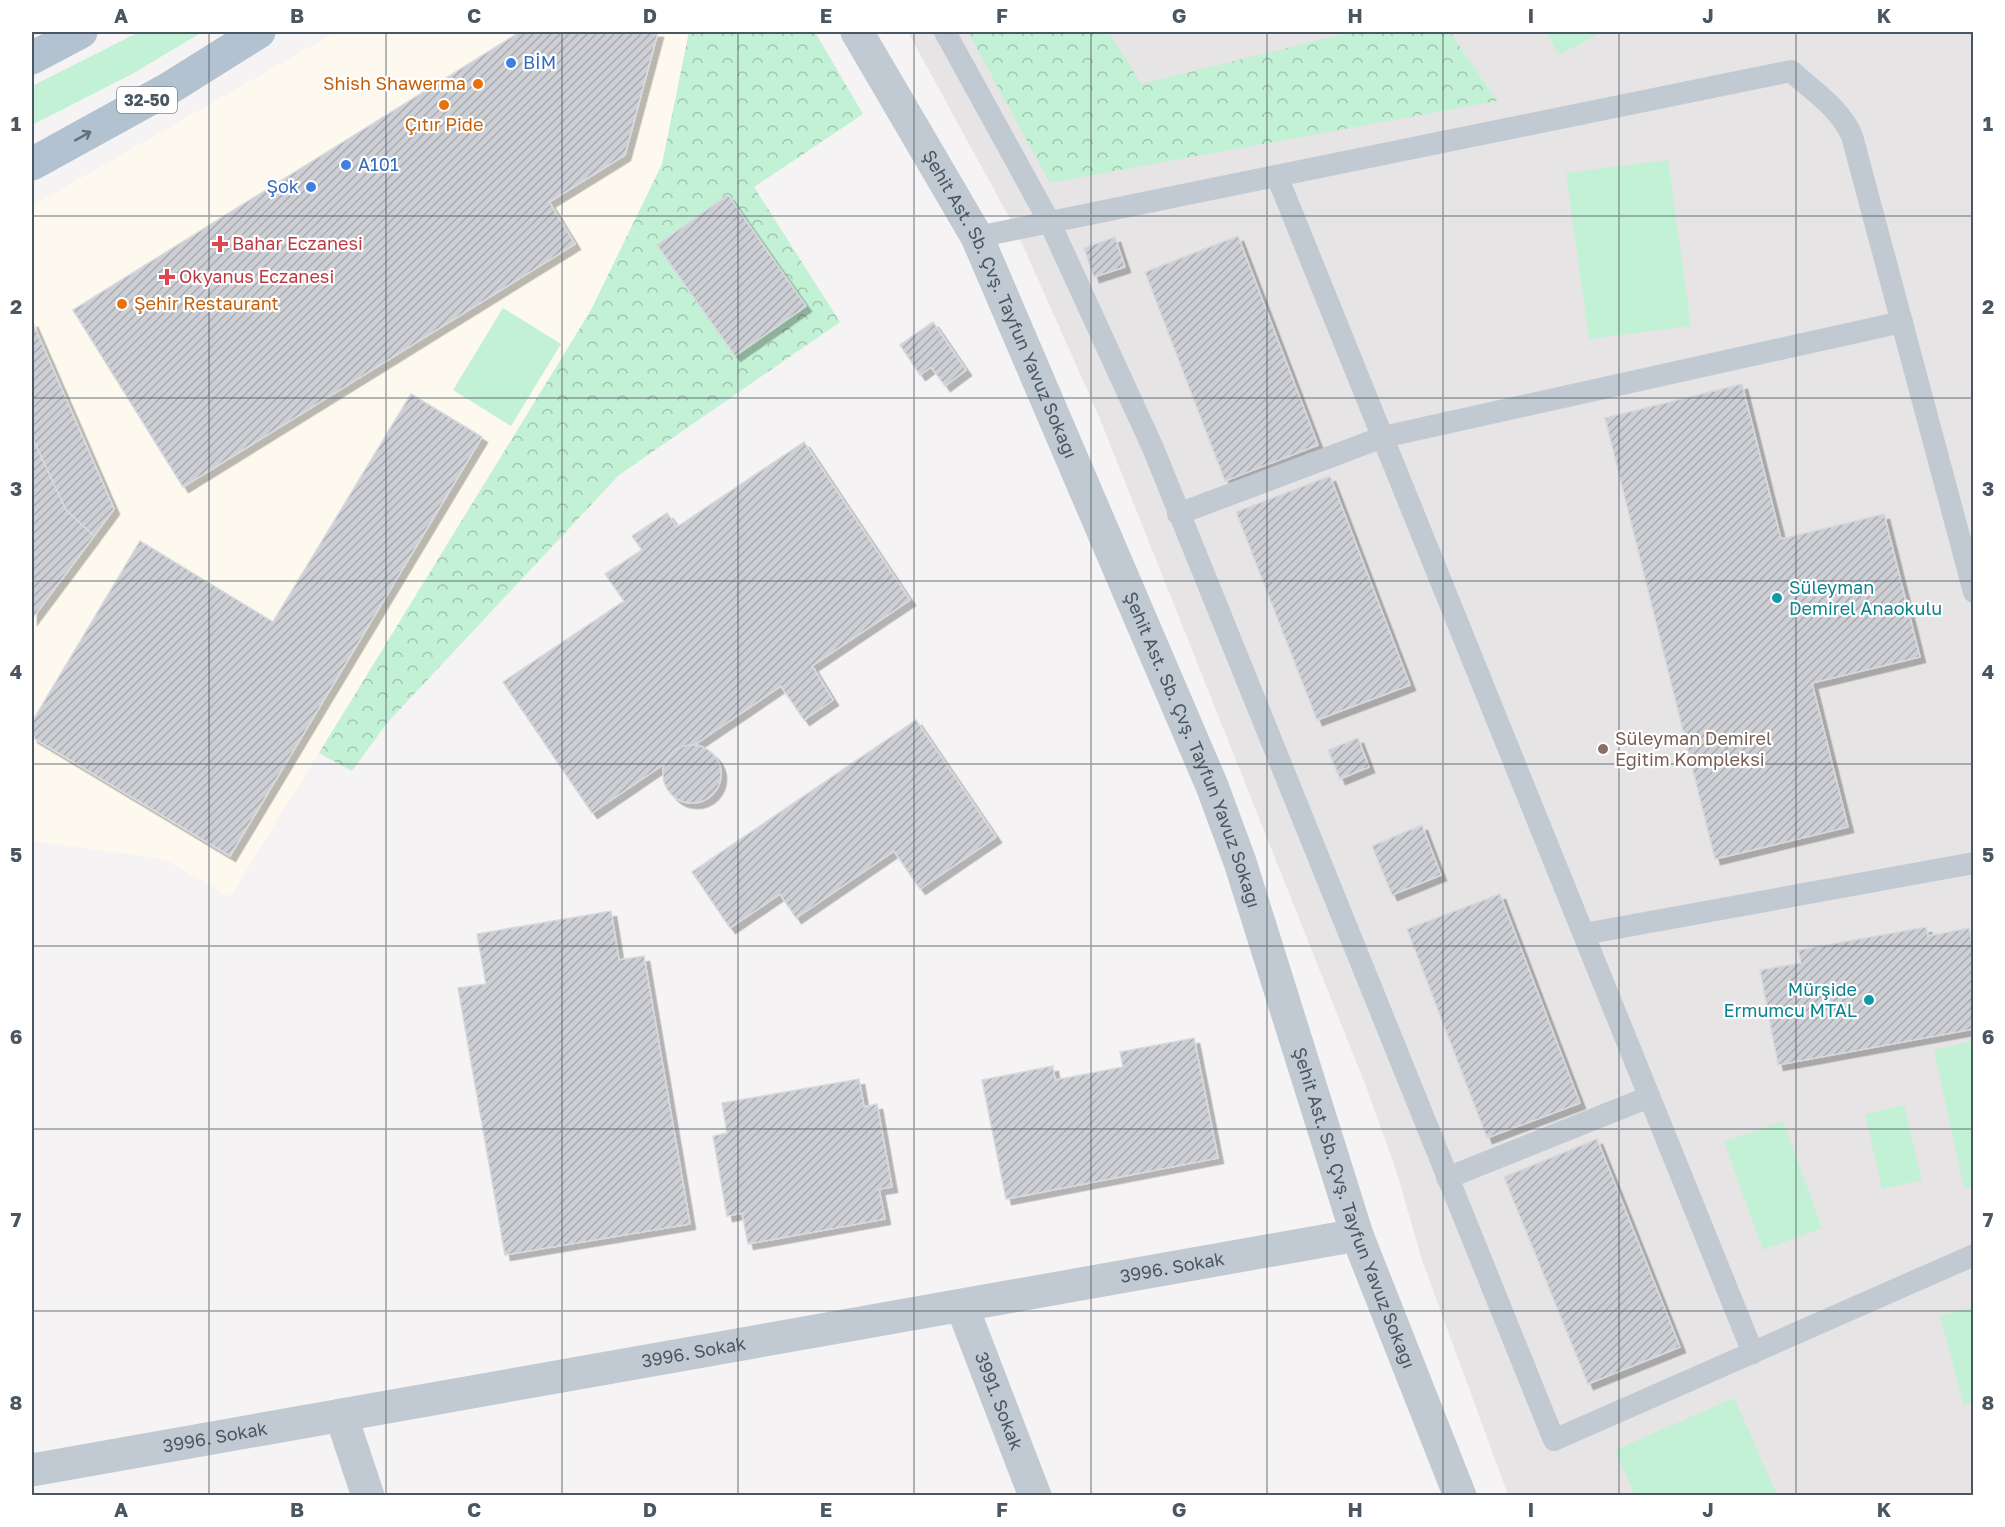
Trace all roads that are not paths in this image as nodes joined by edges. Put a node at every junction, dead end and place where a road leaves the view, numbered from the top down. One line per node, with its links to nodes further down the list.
1 (81, 32): 5 (main road)
2 (259, 32): 6 (main road, 32-50, one-way to 2)
3 (857, 32): 9 (street, Şehit Ast. Sb. Çvş. Tayfun Yavuz Sokağı)
4 (945, 32): 8 (lane)
5 (32, 58)
6 (32, 164)
7 (1277, 176): 8 (lane); 10 (lane); 11 (lane)
8 (1050, 223): 9 (lane); 12 (lane)
9 (977, 237): 18 (street, Şehit Ast. Sb. Çvş. Tayfun Yavuz Sokağı)
10 (1902, 322): 11 (lane); 13 (lane)
11 (1383, 437): 12 (lane); 15 (lane)
12 (1178, 514): 17 (lane)
13 (1974, 592)
14 (1974, 863): 15 (lane)
15 (1584, 934): 16 (lane)
16 (1649, 1097): 17 (lane); 21 (lane)
17 (1448, 1178): 21 (lane)
18 (1357, 1235): 20 (street, 3996. Sokak); 26 (street, Şehit Ast. Sb. Çvş. Tayfun Yavuz Sokağı)
19 (1974, 1255): 21 (lane)
20 (962, 1306): 22 (street, 3996. Sokak); 25 (street, 3991. Sokak)
21 (1753, 1353)
22 (341, 1415): 23 (street, 3996. Sokak); 24 (street)
23 (32, 1470)
24 (368, 1496)
25 (1035, 1496)
26 (1460, 1496)

